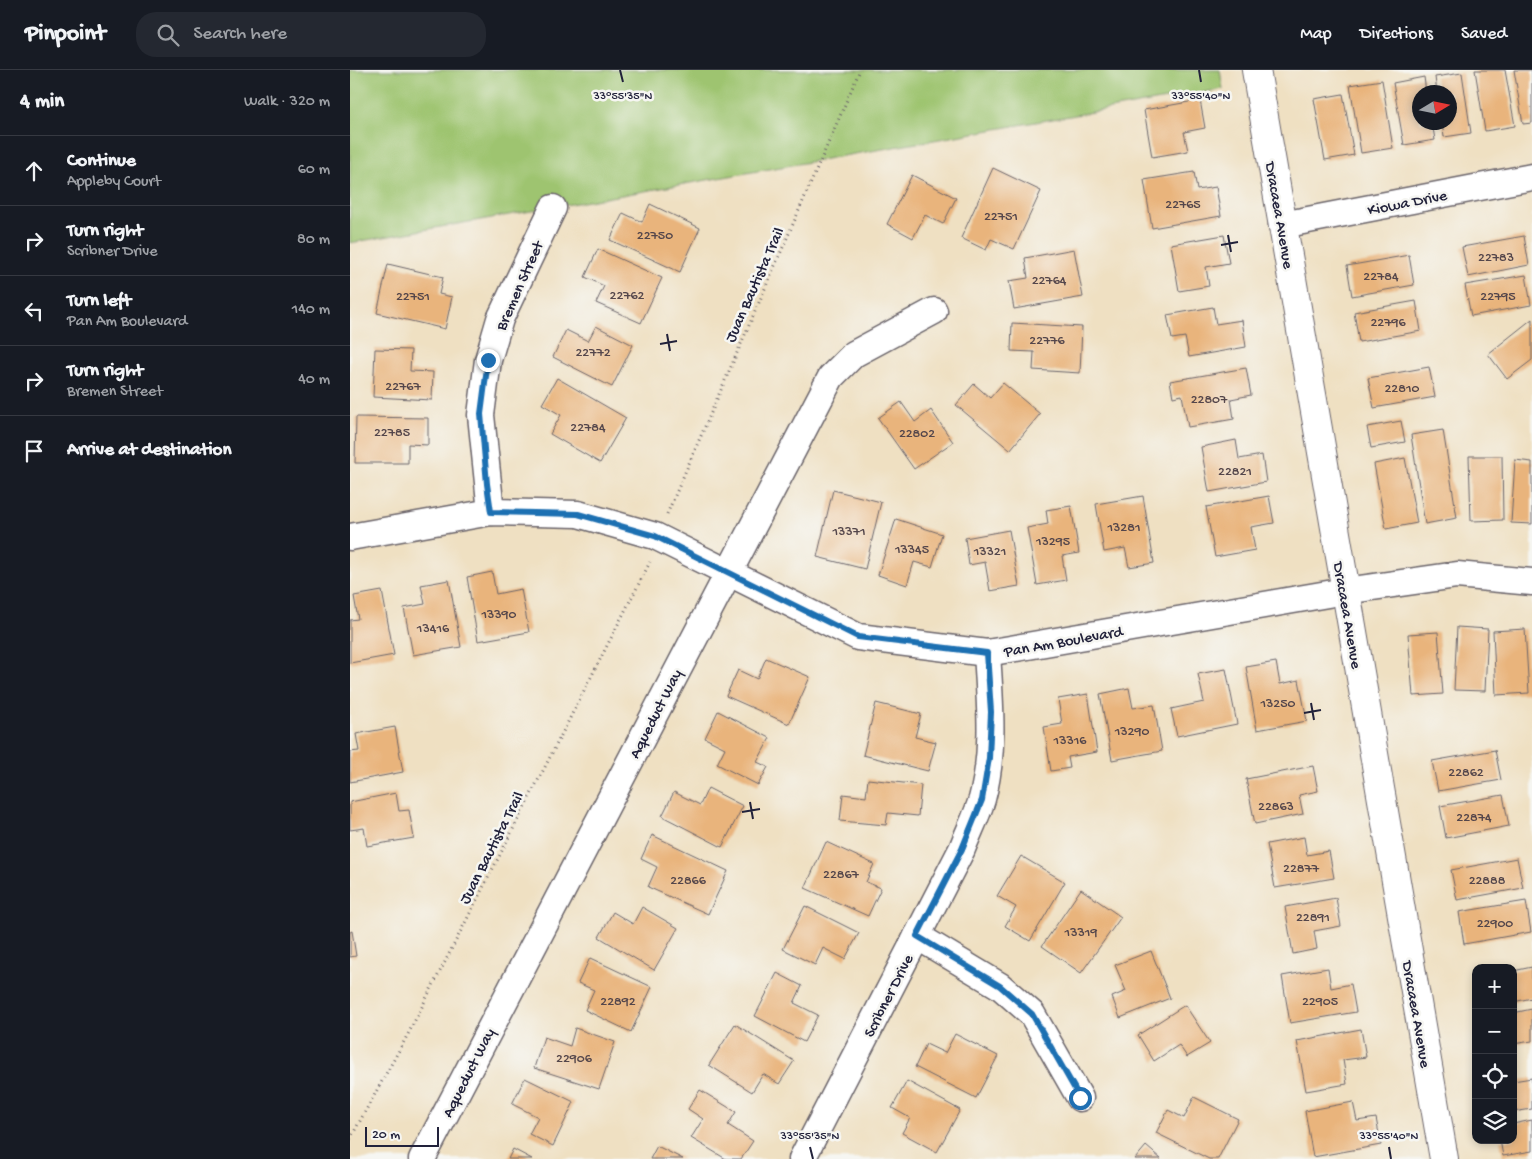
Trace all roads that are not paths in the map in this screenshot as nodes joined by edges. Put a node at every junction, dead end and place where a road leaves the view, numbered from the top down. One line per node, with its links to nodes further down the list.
1 (1256, 70): 4 (street, Dracaea Avenue)
2 (1532, 177): 4 (street, Kiowa Drive)
3 (553, 208): 6 (street, Bremen Street)
4 (1282, 225): 10 (street, Dracaea Avenue)
5 (934, 311): 8 (street, Aqueduct Way)
6 (491, 512): 7 (street, Pan Am Boulevard); 8 (street, Pan Am Boulevard)
7 (350, 536)
8 (728, 571): 11 (street, Pan Am Boulevard); 14 (street, Aqueduct Way)
9 (1532, 582): 10 (street, Pan Am Boulevard)
10 (1345, 591): 11 (street, Pan Am Boulevard); 16 (street, Dracaea Avenue)
11 (987, 653): 12 (street, Scribner Drive)
12 (917, 936): 13 (street); 15 (street, Scribner Drive)
13 (1080, 1098)
14 (422, 1159)
15 (802, 1159)
16 (1444, 1159)

